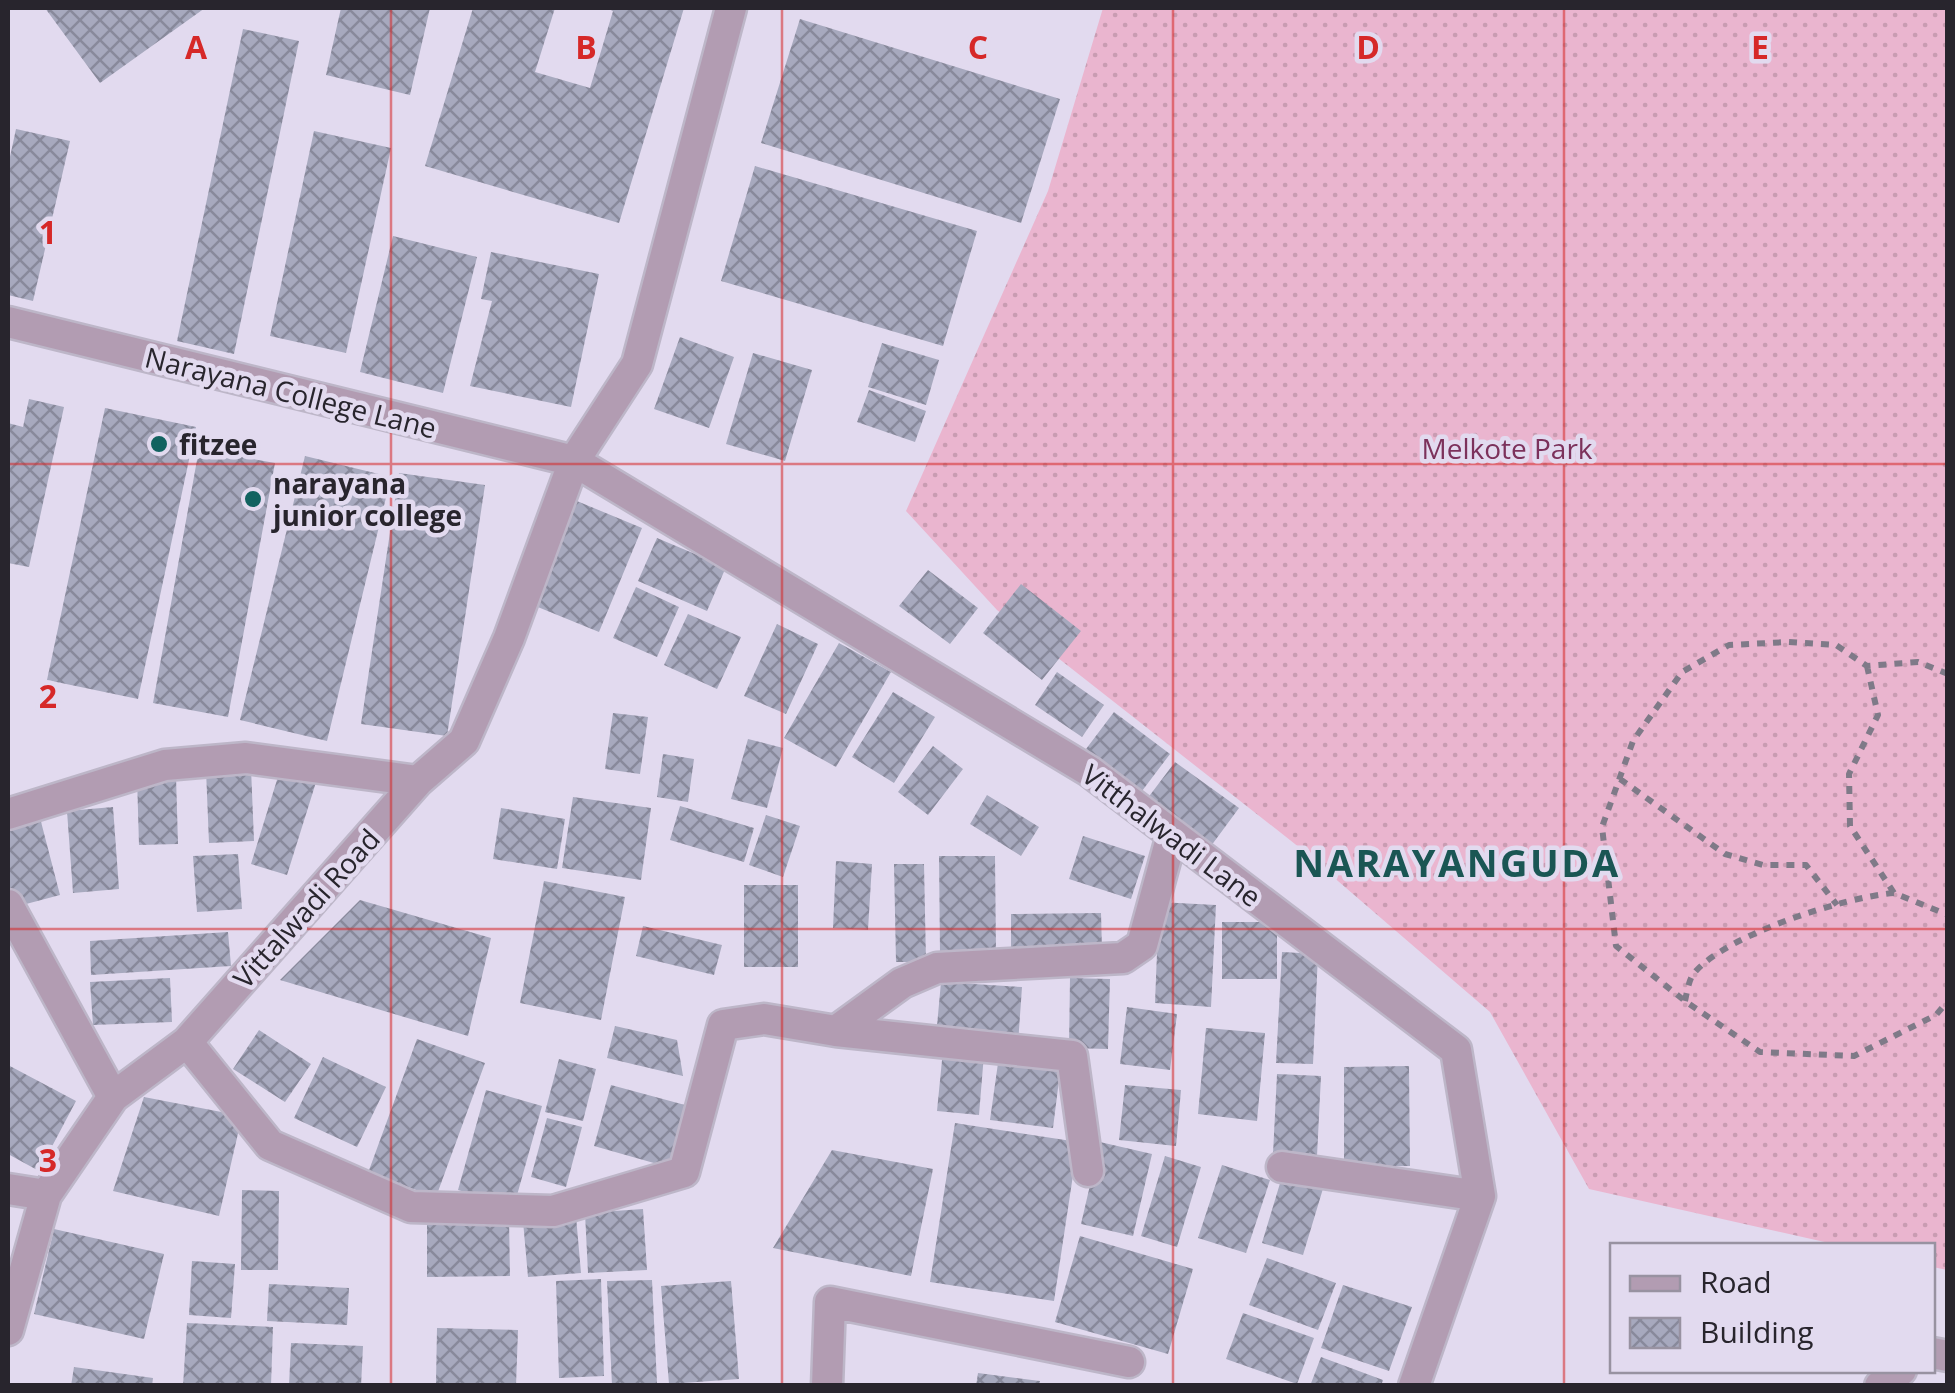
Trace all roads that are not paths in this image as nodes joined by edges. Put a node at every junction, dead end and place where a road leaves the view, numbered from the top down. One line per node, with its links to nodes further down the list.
1 (731, 8): 3 (street, Vittalwadi Road)
2 (8, 322): 3 (street, Narayana College Lane)
3 (574, 461): 4 (street, Vittalwadi Road); 6 (street, Vitthalwadi Lane)
4 (418, 781): 5 (street); 9 (street, Vittalwadi Road)
5 (8, 814)
6 (1172, 835): 8 (street); 15 (street, Vitthalwadi Lane)
7 (8, 905): 10 (street)
8 (836, 1031): 9 (street); 12 (street)
9 (187, 1042): 10 (street, Vittalwadi Road)
10 (113, 1098): 14 (street, Vittalwadi Road)
11 (1282, 1166): 15 (street)
12 (1088, 1170)
13 (8, 1189): 14 (street)
14 (46, 1195): 16 (street, Vittalwadi Road)
15 (1480, 1196): 19 (street, Vitthalwadi Lane)
16 (8, 1330)
17 (1129, 1362): 18 (street)
18 (827, 1386)
19 (1414, 1386)

